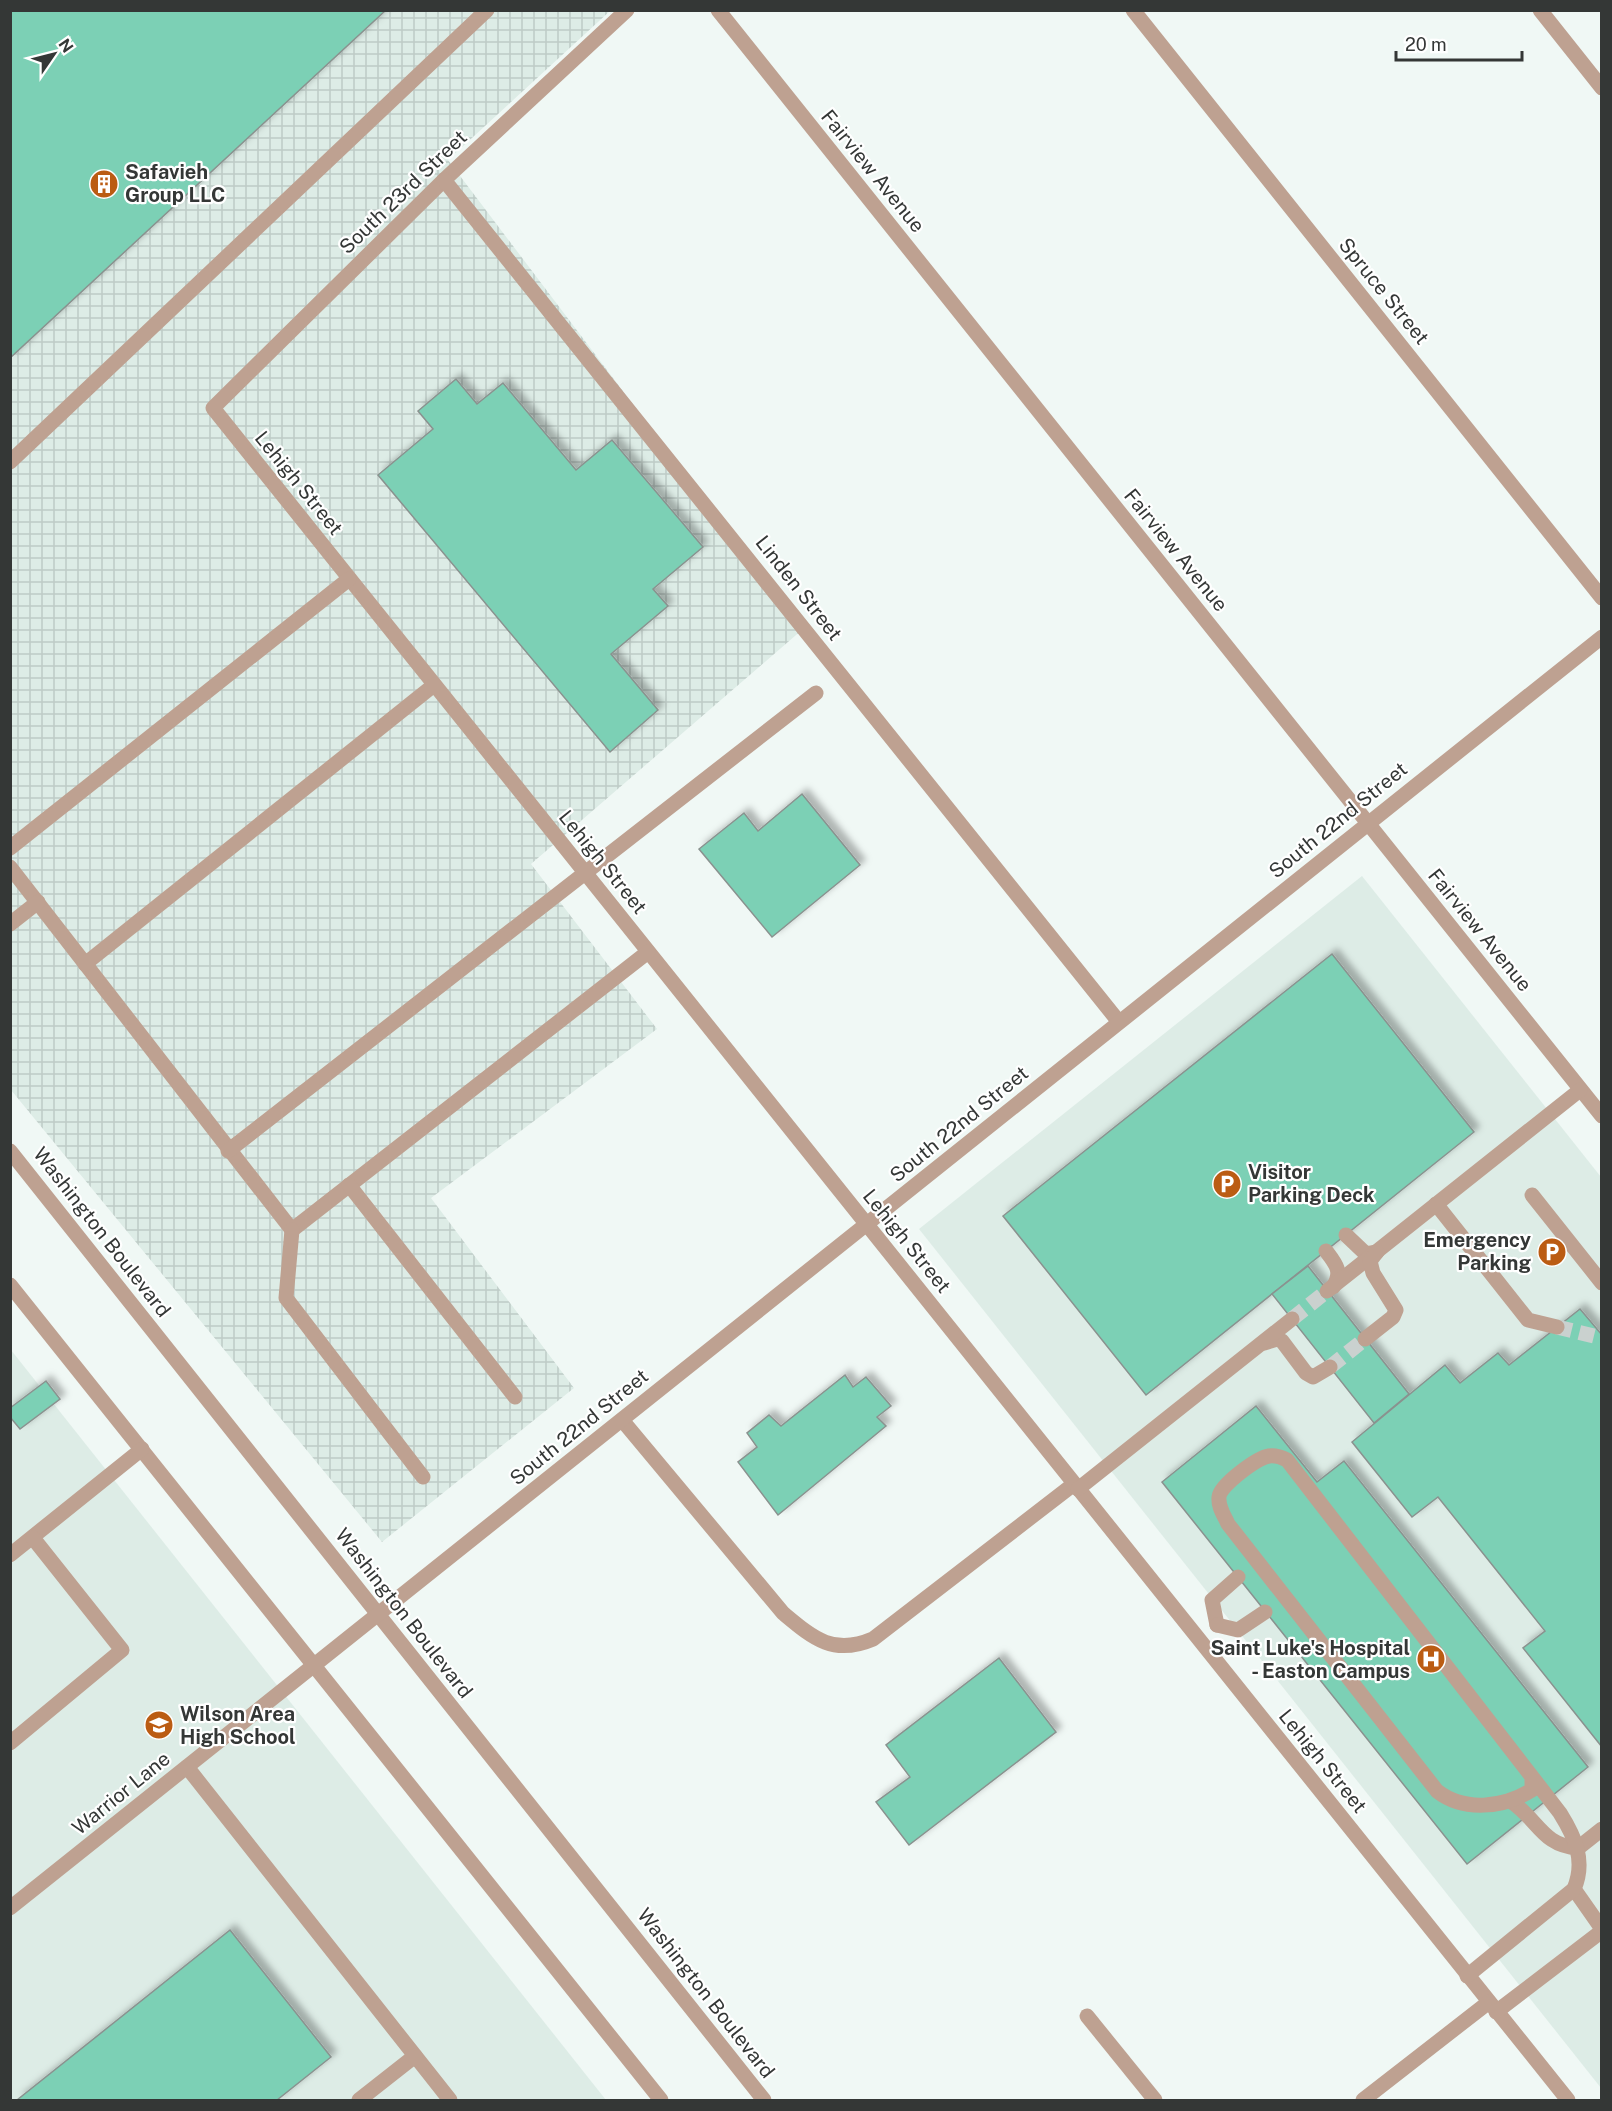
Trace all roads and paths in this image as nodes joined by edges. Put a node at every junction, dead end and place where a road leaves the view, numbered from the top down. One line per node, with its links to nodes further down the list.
1 (487, 10): 9 (street)
2 (627, 10): 7 (street, South 23rd Street)
3 (718, 10): 15 (street, Fairview Avenue)
4 (1133, 10): 11 (street, Spruce Street)
5 (1540, 10): 6 (street)
6 (1602, 88)
7 (444, 180): 8 (street, South 23rd Street); 23 (street, Linden Street)
8 (213, 408): 10 (street, Lehigh Street)
9 (10, 462)
10 (349, 579): 13 (street, Lehigh Street); 16 (street)
11 (1602, 598)
12 (1602, 637): 15 (street, South 22nd Street)
13 (434, 685): 18 (street, Lehigh Street); 22 (street)
14 (816, 693): 18 (street)
15 (1368, 824): 23 (street, South 22nd Street); 24 (street, Fairview Avenue)
16 (10, 848)
17 (10, 867): 19 (street)
18 (585, 875): 21 (street, Lehigh Street); 27 (street)
19 (38, 902): 20 (street); 22 (street)
20 (10, 924)
21 (648, 952): 28 (street); 31 (street, Lehigh Street)
22 (85, 964): 27 (street)
23 (1119, 1022): 31 (street, South 22nd Street)
24 (1580, 1090): 25 (street, Fairview Avenue); 30 (street)
25 (1602, 1116)
26 (10, 1151): 52 (street, Washington Boulevard)
27 (228, 1151): 32 (street)
28 (349, 1185): 32 (street); 43 (street)
29 (1532, 1195): 36 (street)
30 (1436, 1204): 35 (street); 39 (street)
31 (867, 1224): 44 (street, South 22nd Street); 47 (street, Lehigh Street)
32 (292, 1230): 46 (street)
33 (1346, 1235): 35 (street)
34 (1326, 1251): 35 (street)
35 (1377, 1251): 40 (street)
36 (1602, 1283)
37 (10, 1285): 45 (street)
38 (1292, 1319): 41 (street)
39 (1557, 1327)
40 (1365, 1339)
41 (1259, 1345): 42 (street); 47 (street)
42 (1330, 1367)
43 (515, 1397)
44 (622, 1420): 47 (street); 52 (street, South 22nd Street)
45 (142, 1449): 48 (street); 55 (street)
46 (423, 1477)
47 (1076, 1486): 54 (street, Lehigh Street)
48 (33, 1538): 49 (street); 56 (street)
49 (10, 1556)
50 (1238, 1577): 53 (street)
51 (1265, 1612): 53 (street)
52 (378, 1614): 55 (street, South 22nd Street); 72 (street, Washington Boulevard)
53 (1216, 1624): 54 (street)
54 (1197, 1639): 65 (street, Lehigh Street)
55 (314, 1666): 57 (street, Warrior Lane); 71 (street)
56 (10, 1743)
57 (187, 1767): 63 (street, Warrior Lane); 68 (street)
58 (1532, 1778): 59 (street); 59 (street); 61 (street)
59 (1512, 1802): 61 (street)
60 (1602, 1829): 61 (street)
61 (1578, 1848): 62 (street)
62 (1574, 1889): 64 (street); 65 (street)
63 (10, 1908)
64 (1602, 1930): 66 (street)
65 (1467, 1976): 66 (street, Lehigh Street)
66 (1492, 2007): 74 (street); 75 (street, Lehigh Street)
67 (1087, 2016): 73 (street)
68 (415, 2056): 69 (street); 70 (street)
69 (358, 2100)
70 (450, 2100)
71 (661, 2100)
72 (764, 2100)
73 (1155, 2100)
74 (1363, 2100)
75 (1568, 2100)

